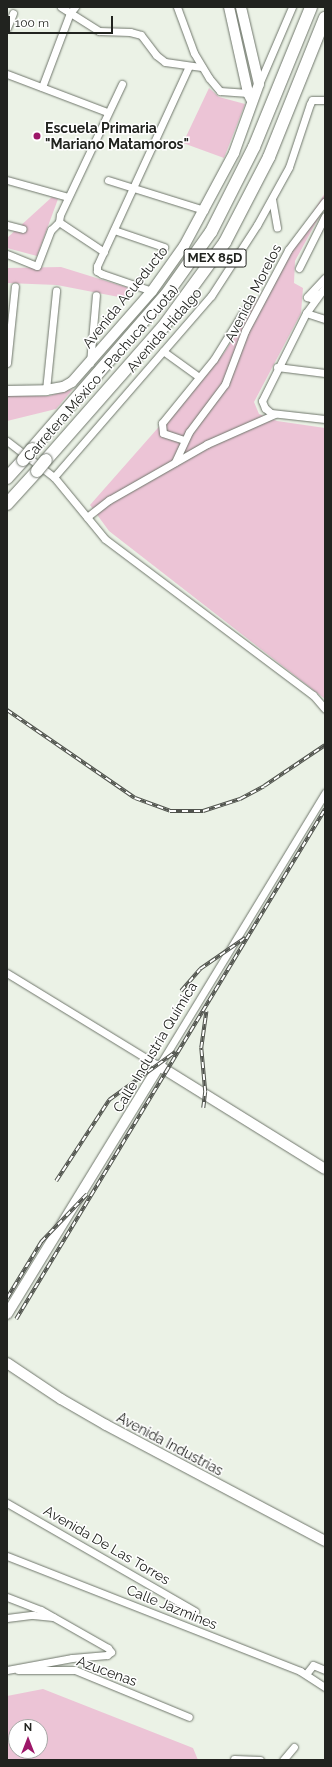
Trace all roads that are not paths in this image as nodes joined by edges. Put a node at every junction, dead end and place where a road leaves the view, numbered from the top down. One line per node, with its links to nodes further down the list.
1 (61, 7): 8 (street)
2 (75, 7): 8 (street)
3 (178, 7): 13 (street)
4 (229, 7): 18 (street)
5 (242, 7): 16 (street)
6 (292, 7): 16 (street)
7 (311, 7): 61 (highway, Carretera México - Pachuca (Cuota) / MEX 85D, bridge)
8 (70, 13): 12 (street); 17 (street)
9 (13, 14): 11 (street)
10 (325, 18): 62 (highway, Carretera México - Pachuca (Cuota) / MEX 85D, bridge)
11 (7, 28)
12 (189, 66): 13 (street); 23 (street)
13 (202, 67): 18 (street)
14 (7, 74): 17 (street)
15 (122, 84): 20 (street)
16 (259, 84): 18 (street, Avenida Acueducto)
17 (42, 87): 20 (street)
18 (250, 97): 27 (street, Avenida Acueducto)
19 (325, 100): 25 (street, Avenida Hidalgo)
20 (107, 112): 24 (street)
21 (7, 180): 24 (street)
22 (108, 180): 23 (street)
23 (133, 188): 27 (street); 33 (street)
24 (68, 197): 29 (street)
25 (272, 199): 31 (street); 47 (street, Avenida Hidalgo)
26 (325, 201): 57 (street, Avenida Morelos)
27 (204, 210): 42 (street, Avenida Acueducto)
28 (325, 216): 37 (street)
29 (59, 222): 35 (street); 36 (street)
30 (7, 225): 32 (street)
31 (278, 228)
32 (23, 229)
33 (114, 230): 34 (street); 35 (street)
34 (164, 247)
35 (104, 252): 42 (street)
36 (7, 254)
37 (299, 268)
38 (325, 278): 40 (street)
39 (15, 286): 48 (street)
40 (324, 288): 45 (street)
41 (56, 291): 53 (street)
42 (152, 291): 49 (street, Avenida Acueducto)
43 (96, 295): 49 (street)
44 (245, 309): 52 (street)
45 (306, 313): 46 (street); 50 (street)
46 (325, 320)
47 (163, 351): 52 (street); 60 (street, Avenida Hidalgo)
48 (7, 363)
49 (90, 363): 53 (street, Avenida Acueducto)
50 (278, 367): 51 (street); 55 (street)
51 (325, 373)
52 (199, 377): 57 (street)
53 (46, 390): 54 (street, Avenida Acueducto)
54 (7, 391)
55 (276, 414): 56 (street); 59 (street)
56 (325, 419)
57 (184, 440): 59 (street, Avenida Morelos)
58 (7, 441): 60 (street)
59 (175, 462): 63 (street)
60 (54, 477): 63 (street)
61 (7, 478)
62 (7, 504)
63 (87, 517): 64 (street)
64 (325, 709)
65 (325, 793): 67 (street, Calle Industria Química)
66 (7, 973): 67 (street)
67 (159, 1066): 68 (street); 69 (street, Calle Industria Química)
68 (325, 1169)
69 (7, 1314)
70 (7, 1363): 72 (street, Avenida Industrias)
71 (7, 1503): 75 (street, Avenida De Las Torres)
72 (325, 1542)
73 (7, 1556): 80 (street, Calle Jazmines)
74 (7, 1597): 76 (street)
75 (195, 1611)
76 (53, 1617): 77 (street); 78 (street, Azucenas)
77 (7, 1618)
78 (10, 1670): 82 (street, Azucenas)
79 (325, 1670): 80 (street)
80 (306, 1674): 81 (street, Calle Jazmines)
81 (325, 1687)
82 (189, 1717)
83 (294, 1747): 86 (street)
84 (234, 1759): 85 (street)
85 (260, 1760)
86 (283, 1760)

